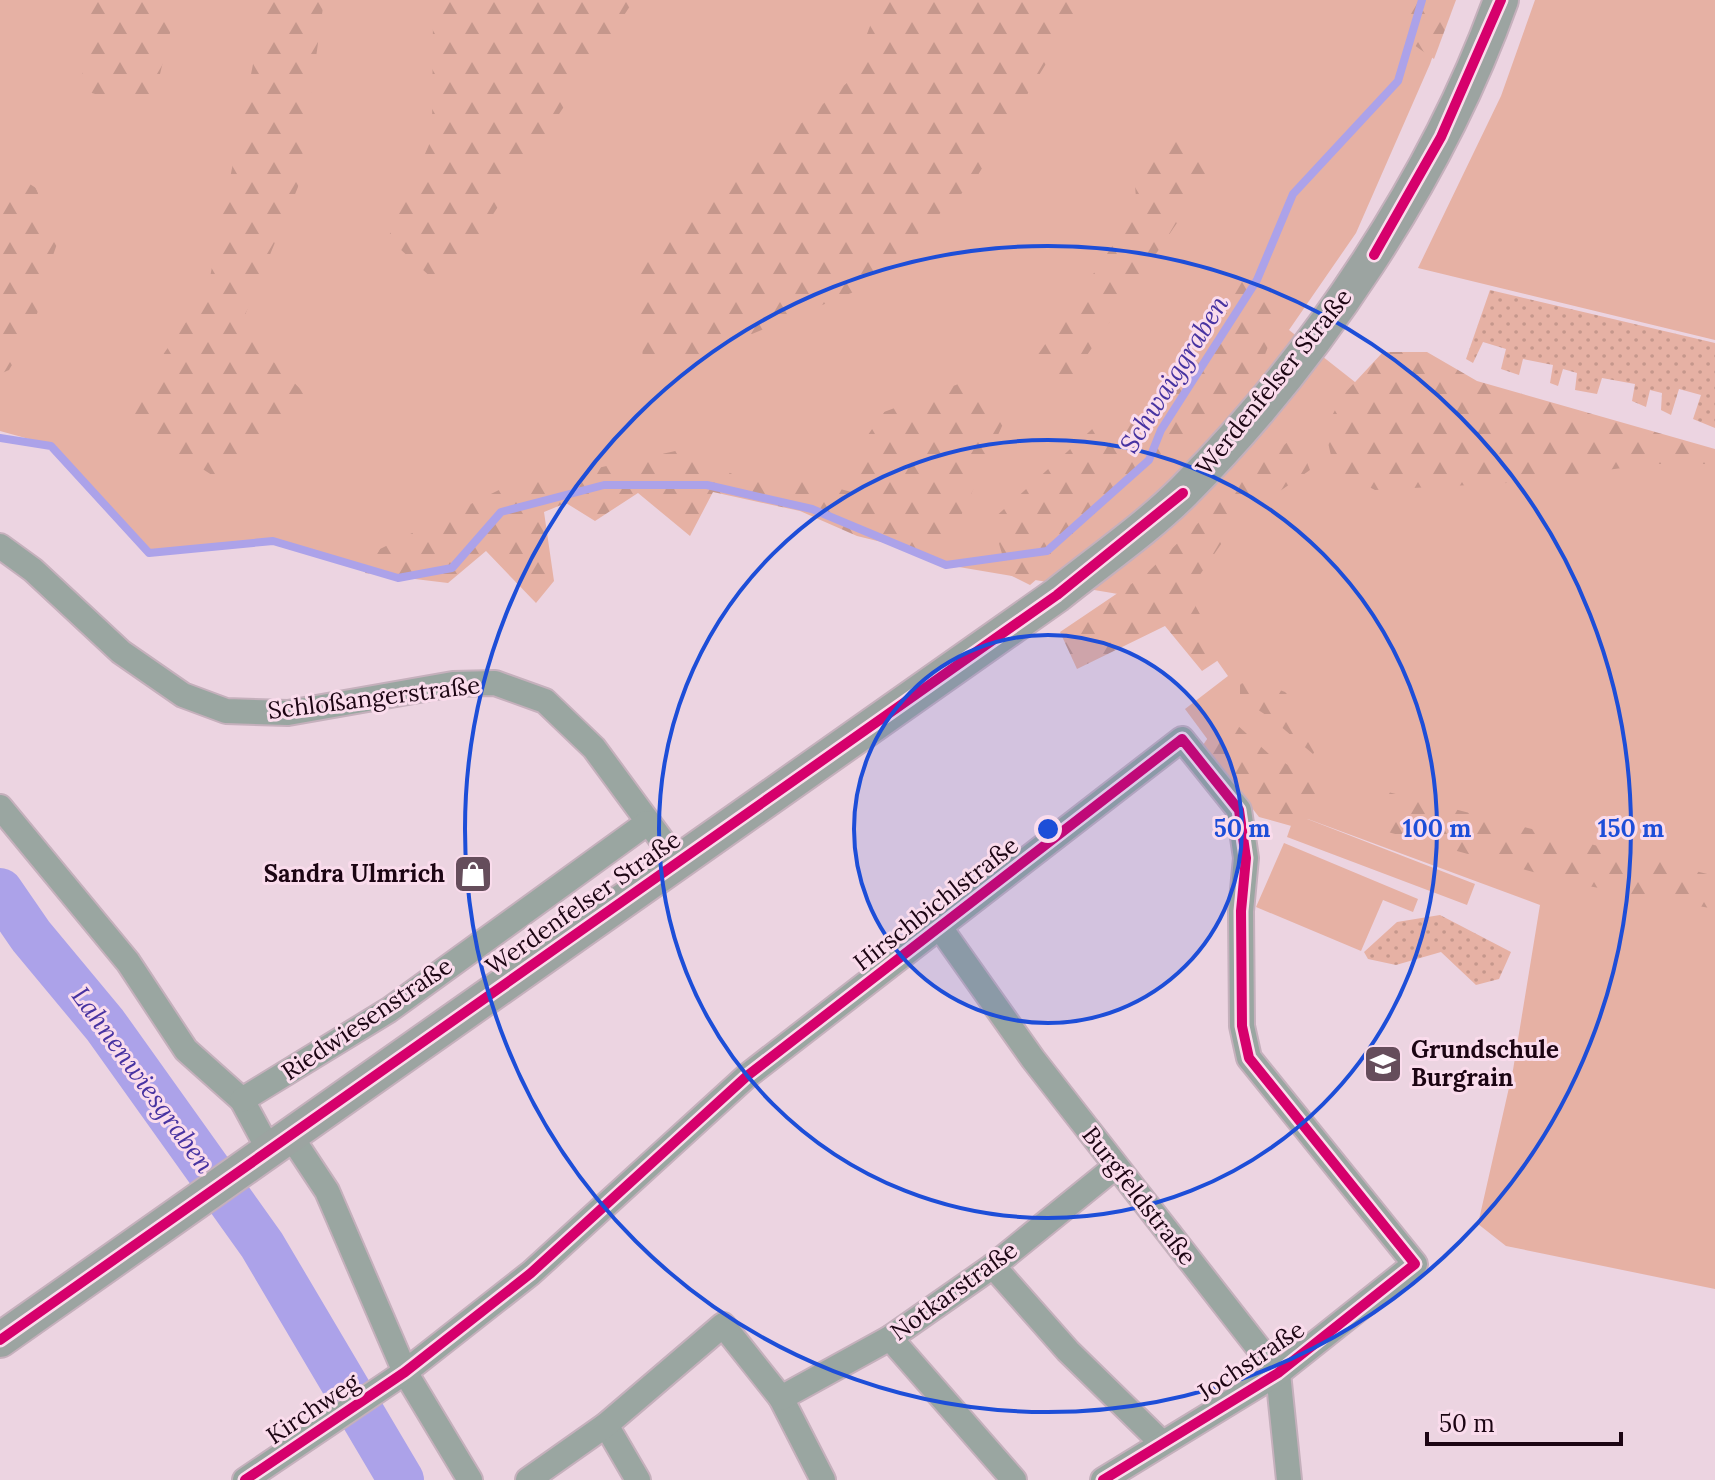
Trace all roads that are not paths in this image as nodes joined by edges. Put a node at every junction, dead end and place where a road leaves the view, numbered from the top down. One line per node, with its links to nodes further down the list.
1 (1501, 0): 5 (street, Werdenfelser Straße)
2 (0, 546): 4 (street, Schloßangerstraße)
3 (0, 807): 7 (street)
4 (647, 823): 5 (street, Schloßangerstraße); 7 (street, Riedwiesenstraße)
5 (677, 861): 8 (street, Werdenfelser Straße)
6 (941, 929): 9 (street, Burgfeldstraße); 10 (street, Hirschbichlstraße); 14 (street, Hirschbichlstraße)
7 (242, 1100): 8 (street)
8 (280, 1142): 13 (street, Werdenfelser Straße); 14 (street)
9 (1115, 1167): 11 (street, Notkarstraße); 15 (street, Burgfeldstraße)
10 (1415, 1264): 15 (street, Jochstraße)
11 (993, 1266): 12 (street, Notkarstraße); 18 (street)
12 (890, 1338): 16 (street, Notkarstraße); 24 (street)
13 (0, 1340)
14 (405, 1372): 19 (street, Kirchweg); 20 (street)
15 (1278, 1373): 18 (street, Jochstraße); 26 (street)
16 (781, 1398): 17 (street); 23 (street)
17 (606, 1425): 21 (street); 22 (street)
18 (1161, 1442): 25 (street, Jochstraße)
19 (245, 1480)
20 (470, 1480)
21 (528, 1480)
22 (638, 1480)
23 (823, 1480)
24 (1014, 1480)
25 (1103, 1480)
26 (1289, 1480)

